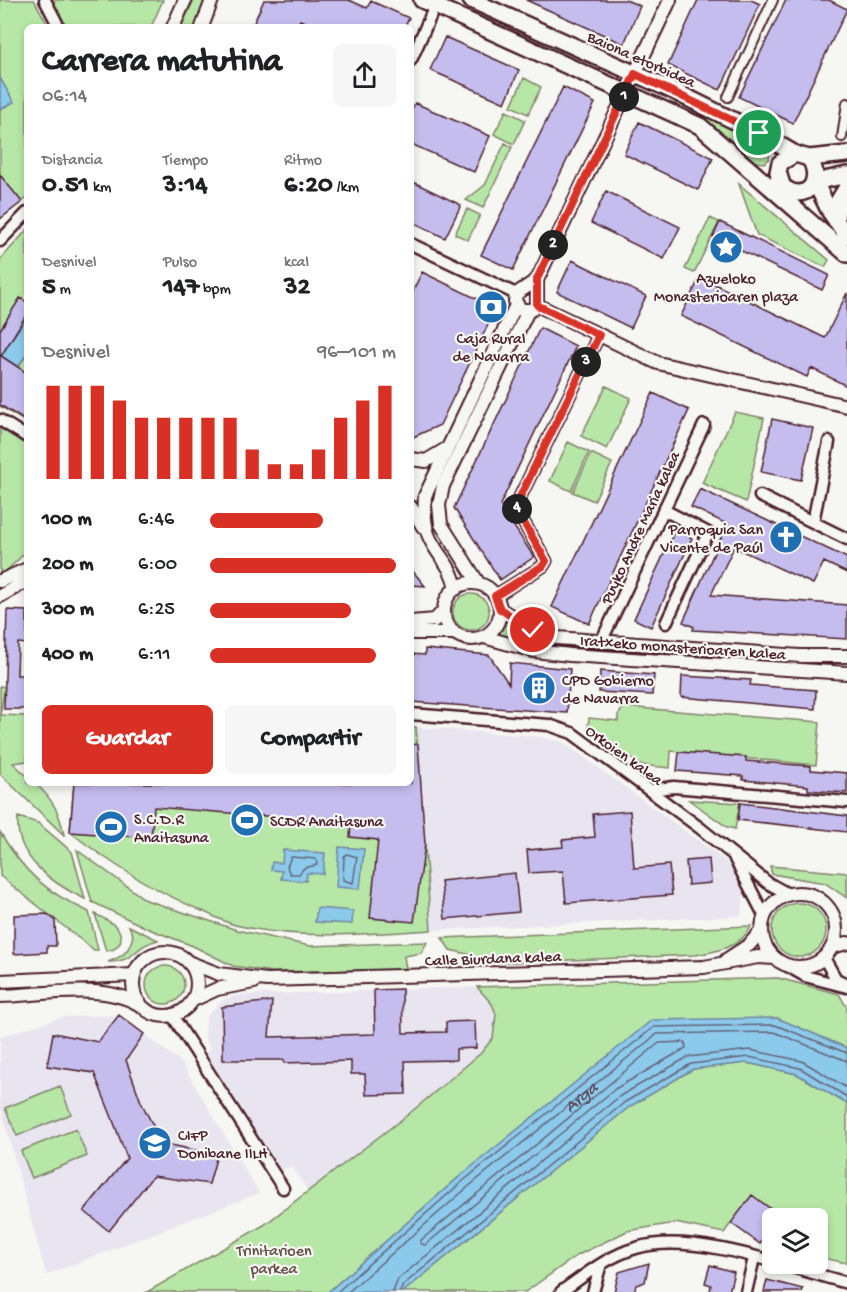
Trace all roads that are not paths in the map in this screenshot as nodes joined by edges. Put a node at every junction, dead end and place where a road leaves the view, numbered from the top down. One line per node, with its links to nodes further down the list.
1 (45, 0): 8 (street)
2 (185, 0): 9 (street)
3 (212, 0): 10 (street)
4 (471, 0): 12 (main road, Baiona etorbidea)
5 (670, 0): 12 (street)
6 (772, 0): 14 (street)
7 (428, 3): 11 (street); 13 (main road)
8 (57, 24)
9 (174, 24)
10 (203, 24)
11 (414, 50)
12 (635, 74): 13 (street); 18 (main road, Baiona etorbidea)
13 (626, 93): 20 (main road); 31 (street)
14 (728, 97)
15 (847, 102): 16 (street)
16 (842, 137)
17 (847, 154): 18 (main road)
18 (802, 156): 21 (main road); 22 (main road)
19 (847, 175): 21 (main road)
20 (761, 177): 22 (main road); 24 (main road)
21 (815, 182): 22 (main road); 26 (main road)
22 (782, 186): 24 (main road)
23 (847, 187): 26 (main road)
24 (789, 202): 30 (main road)
25 (24, 216): 28 (street)
26 (836, 221): 27 (main road)
27 (847, 236)
28 (0, 241)
29 (414, 245): 31 (street)
30 (847, 254)
31 (526, 299): 32 (street); 38 (street); 49 (street)
32 (599, 335): 33 (street); 52 (street)
33 (847, 406)
34 (0, 420): 36 (street)
35 (704, 425): 41 (street, Puyko Andre Maria kalea)
36 (24, 435)
37 (829, 442): 43 (street)
38 (447, 448): 39 (street); 44 (street)
39 (414, 459)
40 (760, 496): 43 (street)
41 (664, 510): 56 (street); 60 (street, Puyko Andre Maria kalea)
42 (414, 512): 44 (street)
43 (813, 522): 45 (street)
44 (429, 536): 50 (street)
45 (847, 539)
46 (24, 578): 48 (street)
47 (24, 580): 51 (street)
48 (0, 581)
49 (479, 584): 50 (street); 52 (street)
50 (456, 589): 54 (street)
51 (0, 596)
52 (495, 596): 53 (street)
53 (500, 609): 59 (street); 60 (street, Iratxeko monasterioaren kalea)
54 (444, 610): 55 (street); 58 (street)
55 (414, 622)
56 (666, 623)
57 (414, 633): 58 (street)
58 (455, 633): 59 (street)
59 (484, 637): 62 (street, Iratxeko monasterioaren kalea)
60 (601, 642): 61 (street, Iratxeko monasterioaren kalea)
61 (847, 656)
62 (847, 673)
63 (414, 714): 64 (street, Orkoien kalea)
64 (649, 790): 65 (street); 66 (street, Orkoien kalea)
65 (847, 802)
66 (732, 853): 67 (street, Orkoien kalea); 68 (street, Orkoien kalea)
67 (788, 894): 68 (street); 69 (street)
68 (764, 915): 71 (street)
69 (834, 916): 70 (street); 73 (street)
70 (847, 920)
71 (762, 930): 75 (street); 77 (street, Calle Biurdana kalea)
72 (847, 943): 73 (street)
73 (832, 947): 74 (street)
74 (824, 958): 75 (street); 81 (street)
75 (781, 961): 77 (street, Calle Biurdana kalea); 81 (street)
76 (188, 962): 78 (street); 79 (street, Calle Biurdana kalea); 83 (street)
77 (719, 964): 79 (street, Calle Biurdana kalea)
78 (134, 975): 80 (street); 84 (street)
79 (267, 980): 83 (street, Calle Biurdana kalea)
80 (0, 981)
81 (847, 986)
82 (0, 996): 84 (street)
83 (193, 1000): 85 (street)
84 (145, 1009): 85 (street)
85 (171, 1015): 86 (street)
86 (283, 1188)
87 (754, 1258): 88 (street); 89 (street); 92 (street)
88 (601, 1264): 90 (street); 91 (street)
89 (847, 1282)
90 (561, 1292)
91 (593, 1292)
92 (746, 1292)

